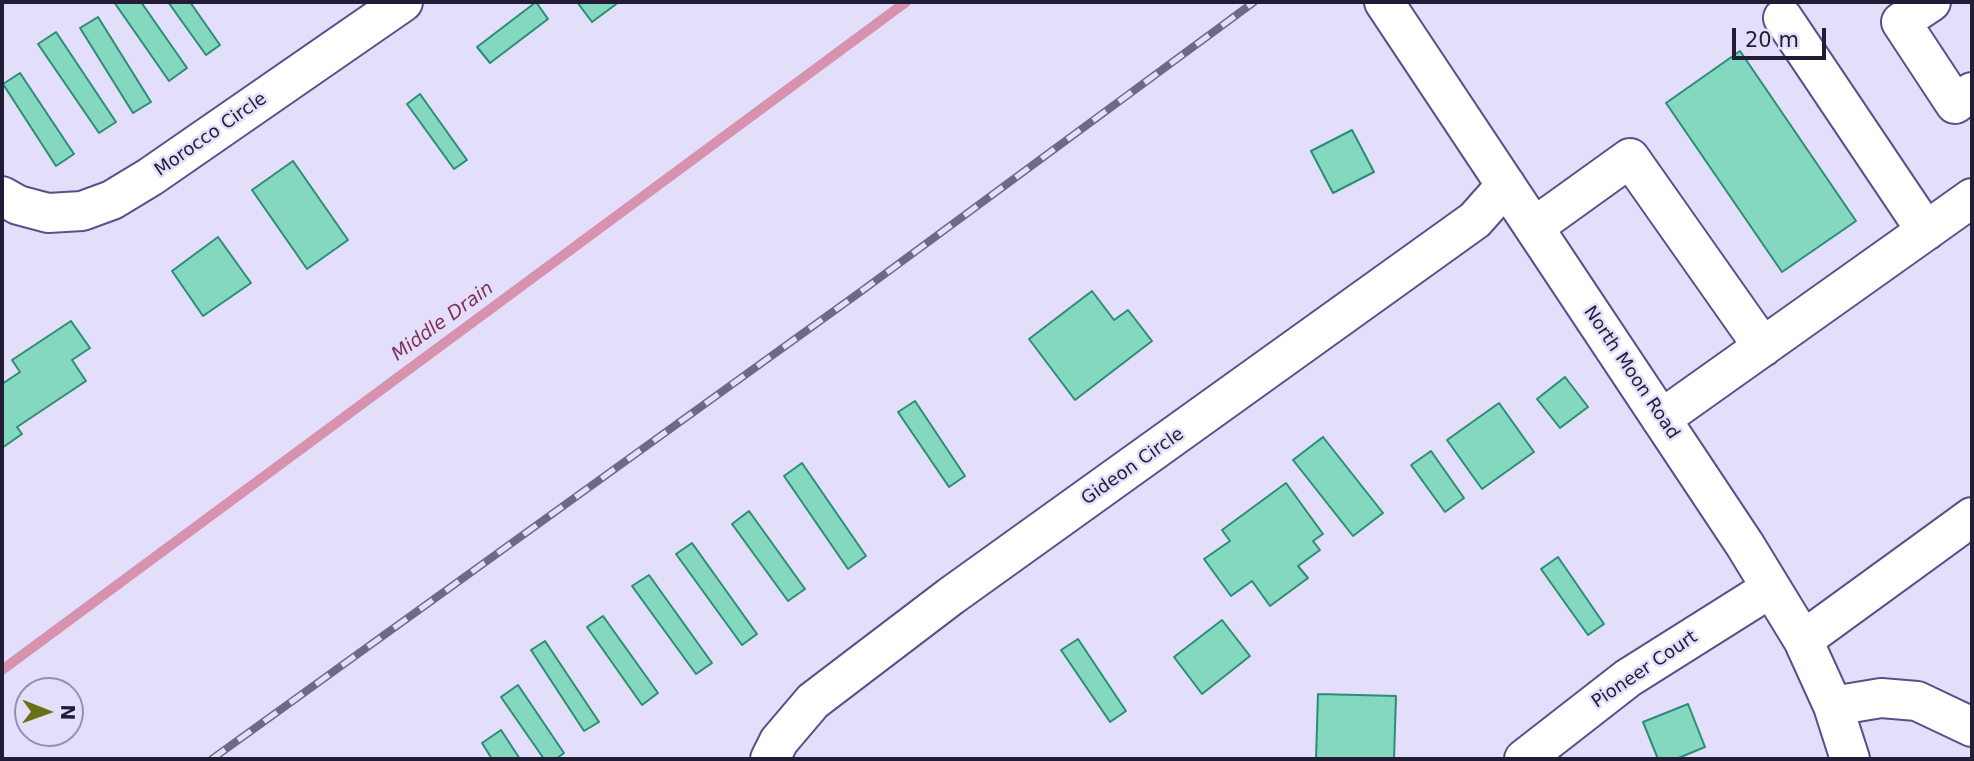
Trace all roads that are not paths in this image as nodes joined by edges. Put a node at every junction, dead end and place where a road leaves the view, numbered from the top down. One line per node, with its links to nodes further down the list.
1 (403, 2): 7 (street, Morocco Circle)
2 (1384, 2): 6 (street, North Moon Road)
3 (1906, 9): 5 (street)
4 (1783, 18): 10 (street)
5 (1972, 92)
6 (1506, 185): 9 (street, North Moon Road); 18 (street, Gideon Circle)
7 (2, 196)
8 (1972, 198): 10 (street)
9 (1534, 227): 11 (street); 12 (street, North Moon Road)
10 (1926, 232): 11 (street)
11 (1763, 347): 12 (street)
12 (1661, 419): 14 (street, North Moon Road)
13 (1972, 517): 15 (street)
14 (1771, 588): 15 (street, North Moon Road); 19 (street, Pioneer Court)
15 (1803, 640): 16 (street, North Moon Road)
16 (1833, 706): 17 (street); 20 (street, North Moon Road)
17 (1972, 727)
18 (770, 759)
19 (1524, 759)
20 (1850, 759)

